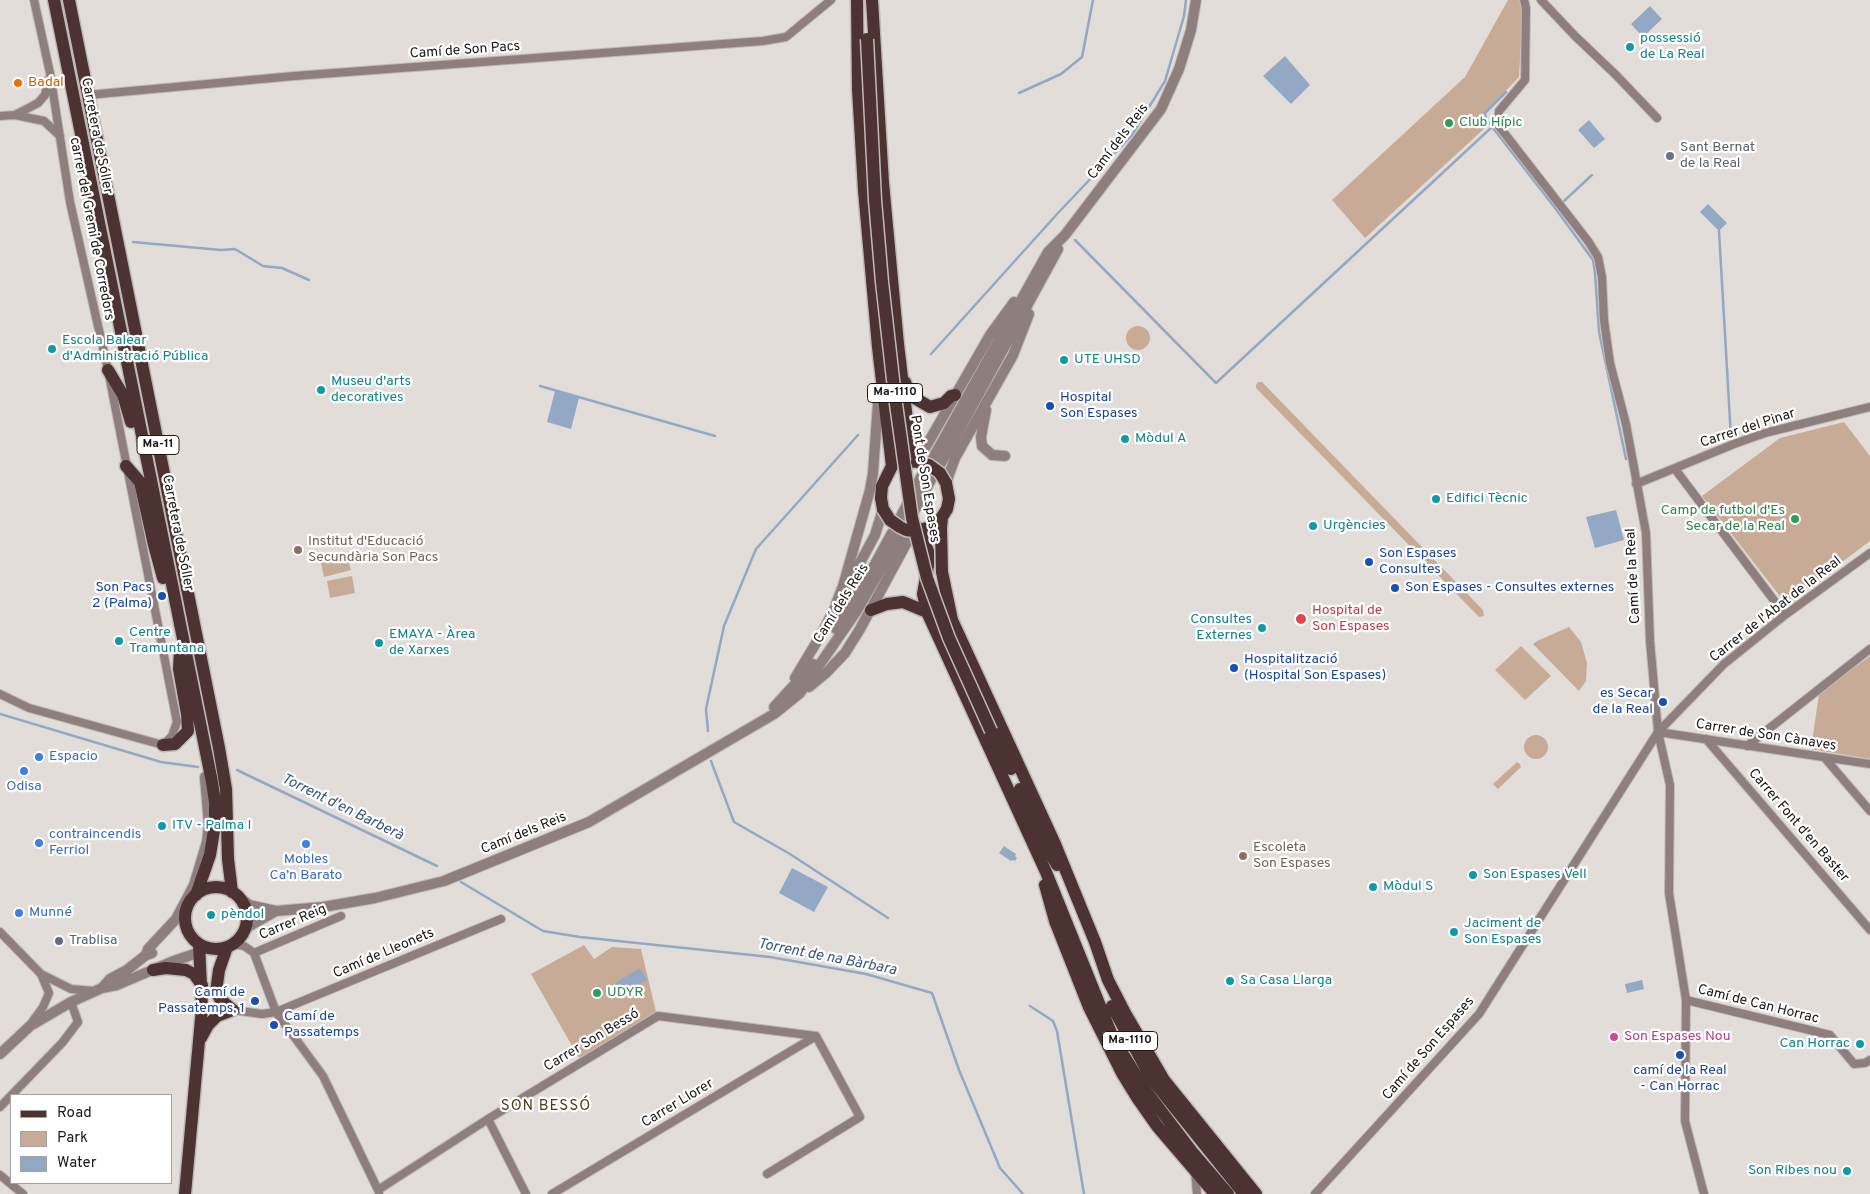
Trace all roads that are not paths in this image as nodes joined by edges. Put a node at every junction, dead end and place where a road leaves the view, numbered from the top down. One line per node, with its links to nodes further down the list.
1 (34, 0): 12 (street, carrer del Gremi de Corredors)
2 (54, 0): 31 (main road, Carretera de Sóller / Ma-11)
3 (69, 0): 13 (main road, Carretera de Sóller / Ma-11)
4 (831, 0): 13 (street, Camí de Son Pacs)
5 (857, 0): 21 (main road, Ma-1110)
6 (863, 0): 11 (main road, Ma-1110)
7 (870, 0): 11 (main road, Ma-1110); 19 (main road, Ma-1110)
8 (1196, 0): 18 (street, Camí dels Reis)
9 (1524, 0): 33 (street, Camí de la Real)
10 (1541, 0): 16 (street)
11 (867, 39): 58 (main road, Pont de Son Espases / Ma-1110, bridge)
12 (50, 74): 14 (street); 17 (street, carrer del Gremi de Corredors)
13 (88, 95): 59 (main road, Carretera de Sóller / Ma-11)
14 (15, 115): 15 (street); 17 (street)
15 (0, 116)
16 (1657, 118)
17 (60, 136): 20 (street, carrer del Gremi de Corredors)
18 (1030, 291): 22 (street); 23 (street); 26 (street, Camí dels Reis)
19 (898, 344): 23 (main road); 29 (main road, Ma-1110)
20 (108, 370): 27 (street, carrer del Gremi de Corredors); 31 (main road)
21 (882, 373): 30 (main road, Ma-1110); 39 (street)
22 (991, 394): 25 (street); 32 (street)
23 (955, 395): 29 (street)
24 (1870, 407): 28 (street, Carrer del Pinar)
25 (1005, 456)
26 (937, 461)
27 (126, 466): 38 (main road); 51 (street, carrer del Gremi de Corredors)
28 (1675, 468): 33 (street, Carrer del Pinar); 42 (street)
29 (921, 469): 30 (main road); 32 (main road, bridge); 36 (street)
30 (890, 473): 34 (main road, Ma-1110)
31 (150, 475): 38 (main road, Carretera de Sóller / Ma-11)
32 (946, 483): 35 (main road, Ma-1110)
33 (1636, 484): 49 (street, Camí de la Real)
34 (883, 509): 36 (main road, bridge); 39 (street)
35 (942, 517): 36 (main road); 53 (main road, Ma-1110)
36 (910, 525): 40 (street); 41 (main road, Ma-1110)
37 (1870, 554): 42 (street, Carrer de l'Abat de la Real)
38 (174, 595): 43 (main road, Carretera de Sóller / Ma-11)
39 (836, 604): 47 (street)
40 (871, 610): 41 (main road); 45 (street)
41 (926, 612): 57 (main road, Ma-1110)
42 (1785, 615): 49 (street, Carrer de l'Abat de la Real)
43 (181, 631): 51 (main road); 60 (main road, Carretera de Sóller / Ma-11); 70 (street)
44 (1870, 649): 52 (street)
45 (800, 693): 47 (street, Camí dels Reis); 48 (street, Camí dels Reis)
46 (0, 694): 51 (street)
47 (782, 699): 48 (street, Camí dels Reis)
48 (759, 722): 61 (street, Camí dels Reis)
49 (1658, 732): 50 (street, Carrer de Son Cànaves); 75 (street, Camí de la Real); 104 (street, Camí de Son Espases)
50 (1706, 739): 52 (street, Carrer de Son Cànaves); 65 (street, Carrer Font d'en Baster)
51 (163, 745)
52 (1747, 746): 54 (street, Carrer de Son Cànaves)
53 (1012, 753): 58 (main road, Ma-1110); 103 (main road)
54 (1824, 757): 55 (street, Carrer de Son Cànaves); 56 (street)
55 (1870, 764)
56 (1870, 811)
57 (1028, 835): 58 (main road, Ma-1110); 89 (main road)
58 (1052, 868): 101 (main road, Ma-1110); 102 (main road, Ma-1110)
59 (236, 895): 60 (main road); 61 (street); 64 (main road, Ma-11)
60 (193, 899): 68 (main road, Ma-11); 70 (street)
61 (276, 911): 64 (street)
62 (341, 916): 69 (street, Carrer Reig)
63 (500, 919): 79 (street, Camí de Lleonets)
64 (246, 928): 67 (main road, Ma-11)
65 (1870, 930)
66 (0, 932): 72 (street)
67 (228, 946): 68 (main road); 69 (street); 77 (main road, Ma-11); 78 (main road)
68 (202, 948): 71 (street); 73 (main road, Ma-11)
69 (254, 953): 79 (street)
70 (146, 955): 74 (street)
71 (153, 970): 73 (main road); 74 (street)
72 (41, 974): 74 (street); 80 (street)
73 (202, 985): 77 (main road, Ma-11)
74 (99, 990): 76 (street)
75 (1686, 1000): 84 (street, Camí de Can Horrac); 105 (street, Camí de la Real)
76 (71, 1002): 80 (street); 85 (street)
77 (202, 1008): 82 (main road, Ma-11)
78 (232, 1010): 79 (street); 82 (main road)
79 (276, 1012): 94 (street)
80 (30, 1026): 83 (street)
81 (816, 1036): 88 (street, Carrer Son Bessó); 90 (street); 98 (street, Carrer Llorer)
82 (200, 1040): 96 (main road, Ma-11)
83 (0, 1054)
84 (1870, 1060)
85 (12, 1094)
86 (10, 1096): 87 (street)
87 (0, 1106)
88 (488, 1119): 94 (street, Carrer Son Bessó); 97 (street)
89 (1195, 1171): 99 (street); 100 (main road)
90 (767, 1174)
91 (0, 1175): 92 (street)
92 (10, 1183)
93 (11, 1184): 95 (street)
94 (379, 1192)
95 (23, 1194)
96 (186, 1194)
97 (526, 1194)
98 (552, 1194)
99 (1197, 1194)
100 (1215, 1194)
101 (1228, 1194)
102 (1244, 1194)
103 (1256, 1194)
104 (1316, 1194)
105 (1704, 1194)

